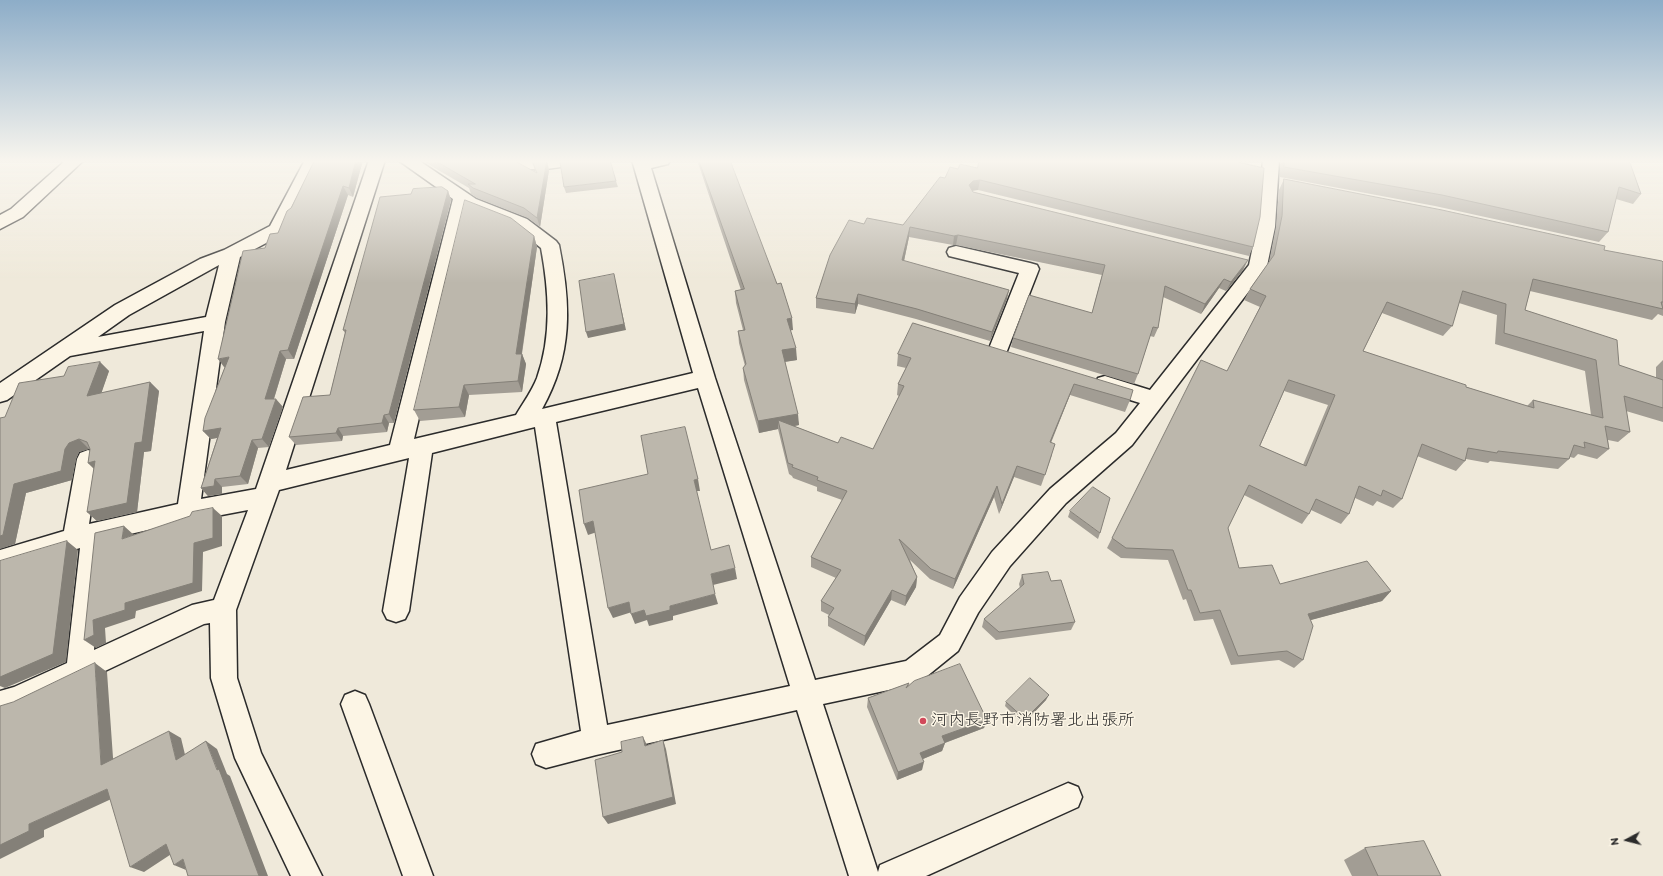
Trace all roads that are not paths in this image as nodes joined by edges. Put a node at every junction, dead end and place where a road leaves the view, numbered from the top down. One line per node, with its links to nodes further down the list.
1 (30, 201): 8 (street)
2 (292, 201): 10 (street)
3 (363, 201): 21 (street)
4 (461, 201): 19 (street)
5 (469, 201): 18 (street)
6 (652, 201): 14 (street)
7 (1267, 201): 17 (street)
8 (0, 223)
9 (956, 252): 13 (street)
10 (231, 254): 11 (street); 12 (street)
11 (215, 322): 12 (street); 22 (street)
12 (62, 351): 16 (street)
13 (999, 352)
14 (705, 378): 18 (street); 28 (street)
15 (1088, 379): 17 (street)
16 (0, 394)
17 (1155, 400): 28 (street)
18 (534, 419): 19 (street); 31 (street)
19 (411, 449): 21 (street); 26 (street)
20 (88, 459): 23 (street)
21 (267, 489): 22 (street); 25 (street)
22 (188, 512): 23 (street)
23 (84, 536): 24 (street); 27 (street)
24 (0, 561)
25 (223, 610): 27 (street); 34 (street)
26 (396, 612)
27 (79, 670): 29 (street)
28 (807, 694): 31 (street); 36 (street)
29 (0, 704)
30 (355, 704): 35 (street)
31 (596, 741): 32 (street)
32 (546, 754)
33 (1068, 797): 37 (street)
34 (307, 876)
35 (418, 876)
36 (864, 876)
37 (891, 876)

